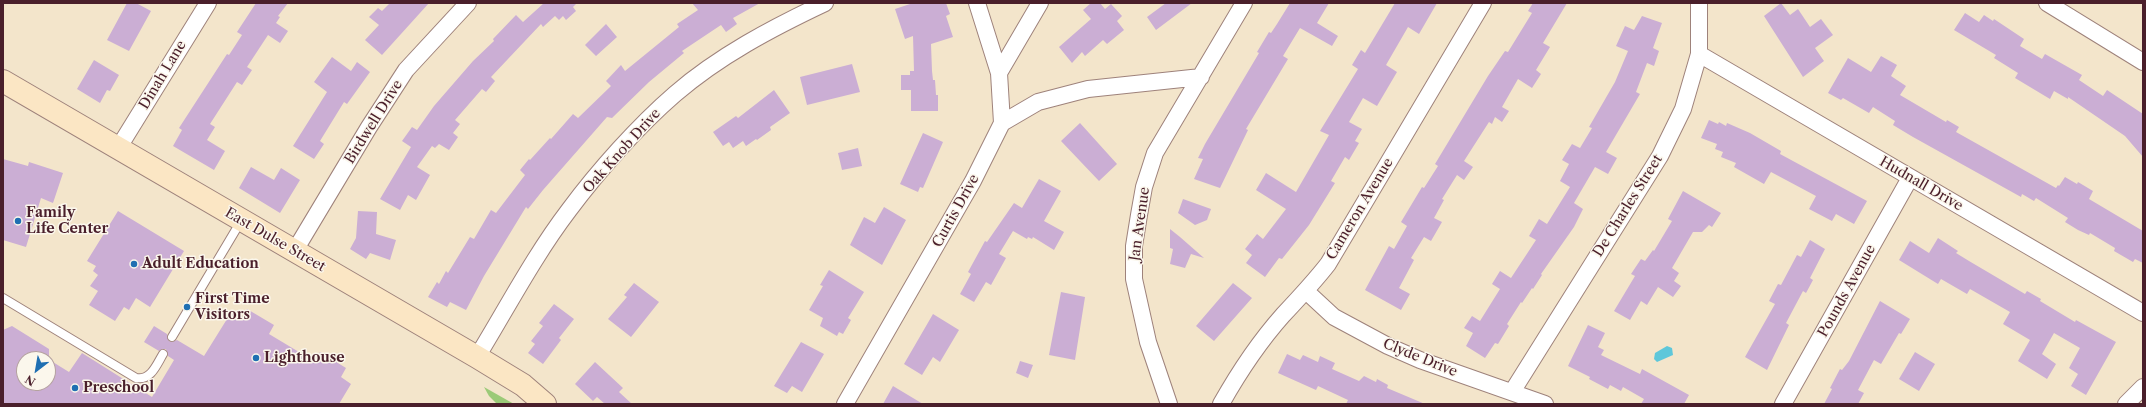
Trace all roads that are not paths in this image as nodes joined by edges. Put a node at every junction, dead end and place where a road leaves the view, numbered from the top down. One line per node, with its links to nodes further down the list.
1 (208, 3): 16 (street, Dinah Lane)
2 (468, 3): 19 (street, Birdwell Drive)
3 (825, 3): 25 (street, Oak Knob Drive)
4 (977, 3): 12 (street)
5 (1040, 3): 12 (street)
6 (1244, 3): 13 (street, Jan Avenue)
7 (1483, 3): 20 (street, Cameron Avenue)
8 (1698, 3): 10 (street, De Charles Street)
9 (2046, 3): 11 (street)
10 (1699, 54): 17 (street, Hudnall Drive); 27 (street, De Charles Street)
11 (2143, 62)
12 (999, 74): 15 (street)
13 (1201, 77): 15 (street); 30 (street, Jan Avenue)
14 (3, 81): 16 (street, East Dulse Street)
15 (1002, 123): 29 (street, Curtis Drive)
16 (119, 147): 18 (street, East Dulse Street)
17 (1910, 178): 22 (street, Hudnall Drive); 33 (street, Pounds Avenue)
18 (241, 221): 19 (street, East Dulse Street); 23 (lane)
19 (294, 252): 25 (street, East Dulse Street)
20 (1307, 292): 27 (street, Clyde Drive); 31 (street, Cameron Avenue)
21 (3, 298): 24 (lane)
22 (2143, 314)
23 (172, 337)
24 (163, 354)
25 (477, 357): 28 (street, East Dulse Street)
26 (2143, 387): 34 (street)
27 (1512, 392): 32 (street, Clyde Drive)
28 (544, 404)
29 (845, 404)
30 (1169, 404)
31 (1221, 404)
32 (1545, 404)
33 (1783, 404)
34 (2126, 404)

